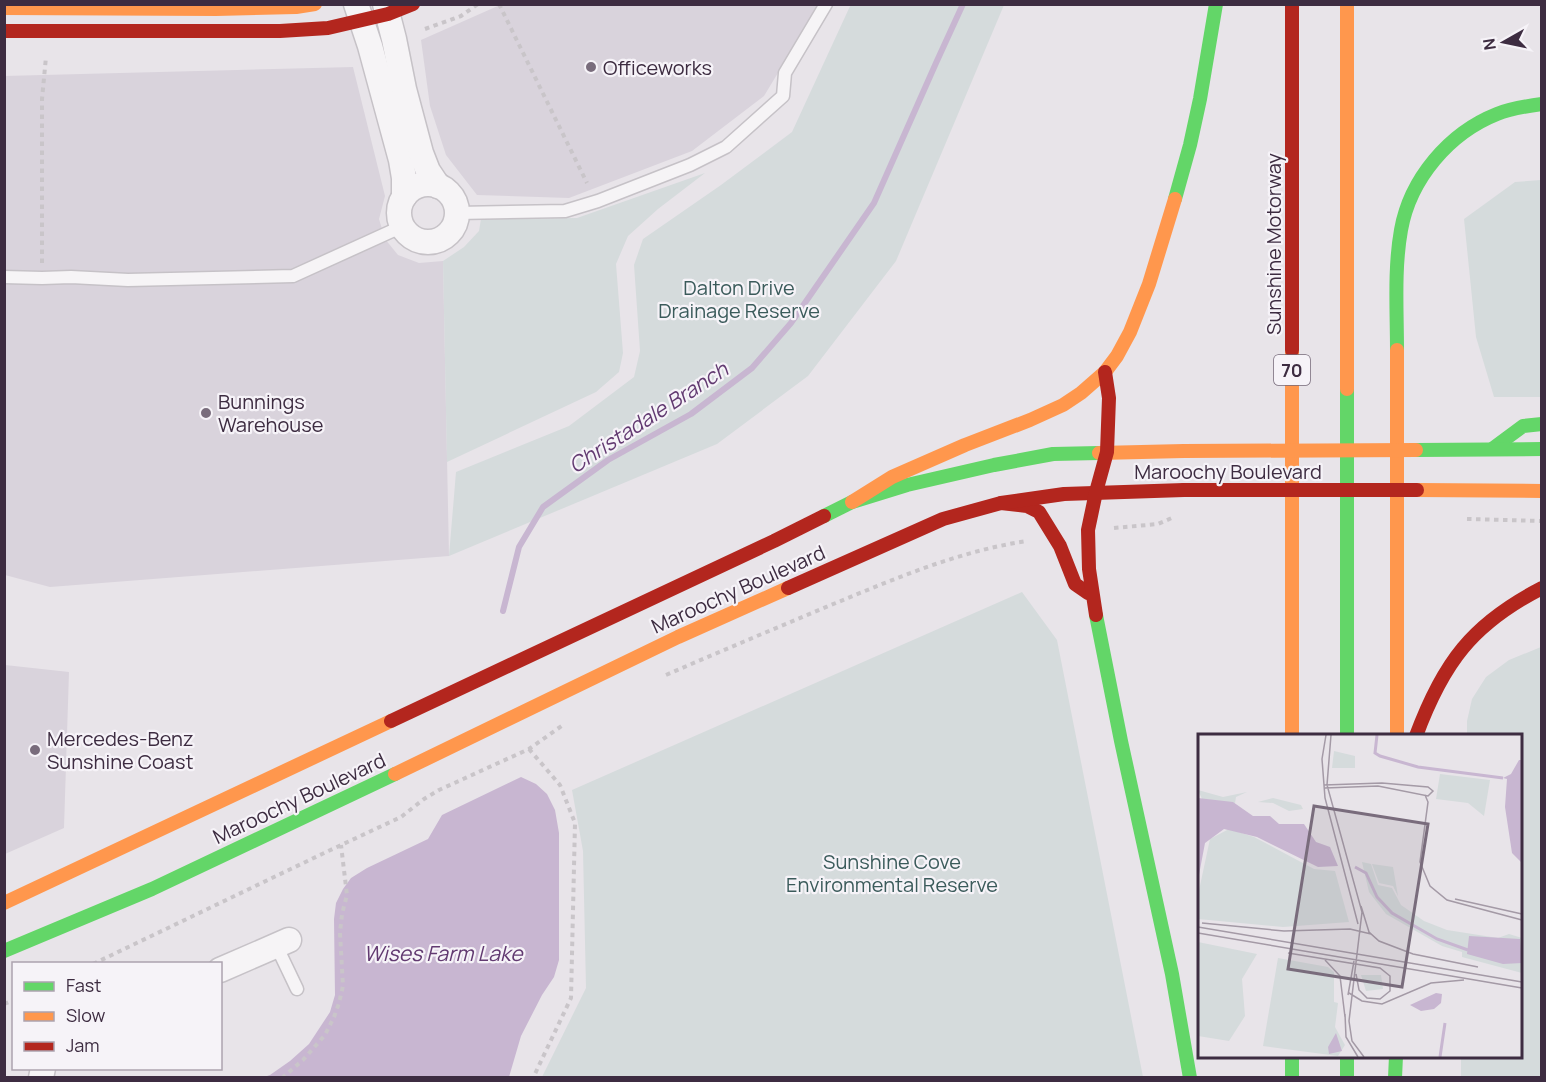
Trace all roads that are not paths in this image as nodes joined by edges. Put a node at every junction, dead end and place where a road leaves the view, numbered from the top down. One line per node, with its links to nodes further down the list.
1 (315, 4): 7 (main road)
2 (412, 4): 8 (main road)
3 (826, 4): 14 (lane)
4 (1216, 4): 17 (main road)
5 (1292, 4): 28 (main road, Sunshine Motorway / 70)
6 (1347, 4): 29 (main road)
7 (4, 8)
8 (387, 9): 9 (main road); 12 (street)
9 (358, 13): 10 (main road); 13 (street)
10 (4, 31)
11 (1542, 104): 30 (main road)
12 (438, 186): 13 (street); 14 (street)
13 (404, 197): 15 (street)
14 (465, 213): 15 (street)
15 (403, 226): 16 (lane)
16 (4, 277)
17 (1105, 372): 21 (main road); 24 (main road)
18 (1542, 424): 19 (main road)
19 (1492, 449): 20 (main road, Maroochy Boulevard); 21 (main road, Maroochy Boulevard, bridge)
20 (1542, 449)
21 (1107, 452): 23 (main road); 24 (main road, Maroochy Boulevard)
22 (1542, 491): 23 (main road, Maroochy Boulevard, bridge)
23 (1096, 492): 25 (main road, Maroochy Boulevard); 27 (main road)
24 (852, 502): 33 (main road, Maroochy Boulevard)
25 (1001, 503): 27 (main road); 32 (main road, Maroochy Boulevard)
26 (1542, 588): 31 (main road)
27 (1092, 596): 42 (main road)
28 (1292, 734)
29 (1347, 734)
30 (1397, 734)
31 (1416, 734)
32 (152, 889): 35 (main road); 36 (main road, Maroochy Boulevard)
33 (4, 903)
34 (283, 942): 37 (street); 38 (lane)
35 (50, 946)
36 (4, 951)
37 (222, 969)
38 (297, 988)
39 (1292, 1058): 43 (main road)
40 (1347, 1058): 44 (main road)
41 (1396, 1058): 45 (main road)
42 (1190, 1077)
43 (1292, 1077)
44 (1347, 1077)
45 (1395, 1077)

